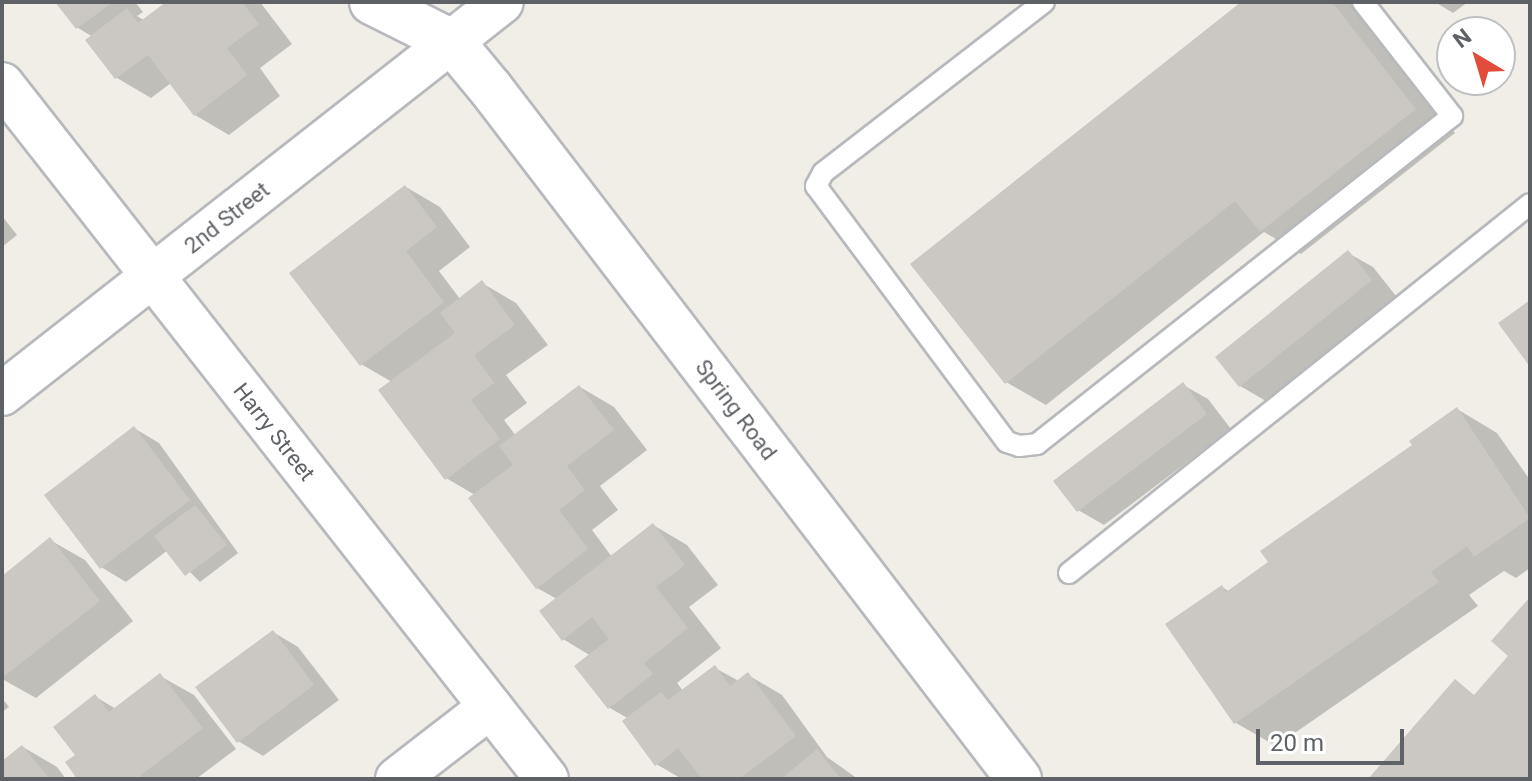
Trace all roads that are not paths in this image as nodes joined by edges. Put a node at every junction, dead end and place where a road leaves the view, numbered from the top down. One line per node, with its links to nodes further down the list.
1 (372, 2): 5 (main road, Spring Road)
2 (502, 2): 5 (street, 2nd Street)
3 (1044, 2): 4 (lane)
4 (1363, 2)
5 (448, 22): 8 (street, 2nd Street); 14 (main road, Spring Road)
6 (2, 84): 8 (street, Harry Street)
7 (1529, 207): 10 (lane)
8 (151, 278): 9 (street, 2nd Street); 11 (street, Harry Street)
9 (2, 394)
10 (1069, 573)
11 (490, 707): 12 (street); 13 (street, Harry Street)
12 (397, 779)
13 (547, 779)
14 (1019, 779)

